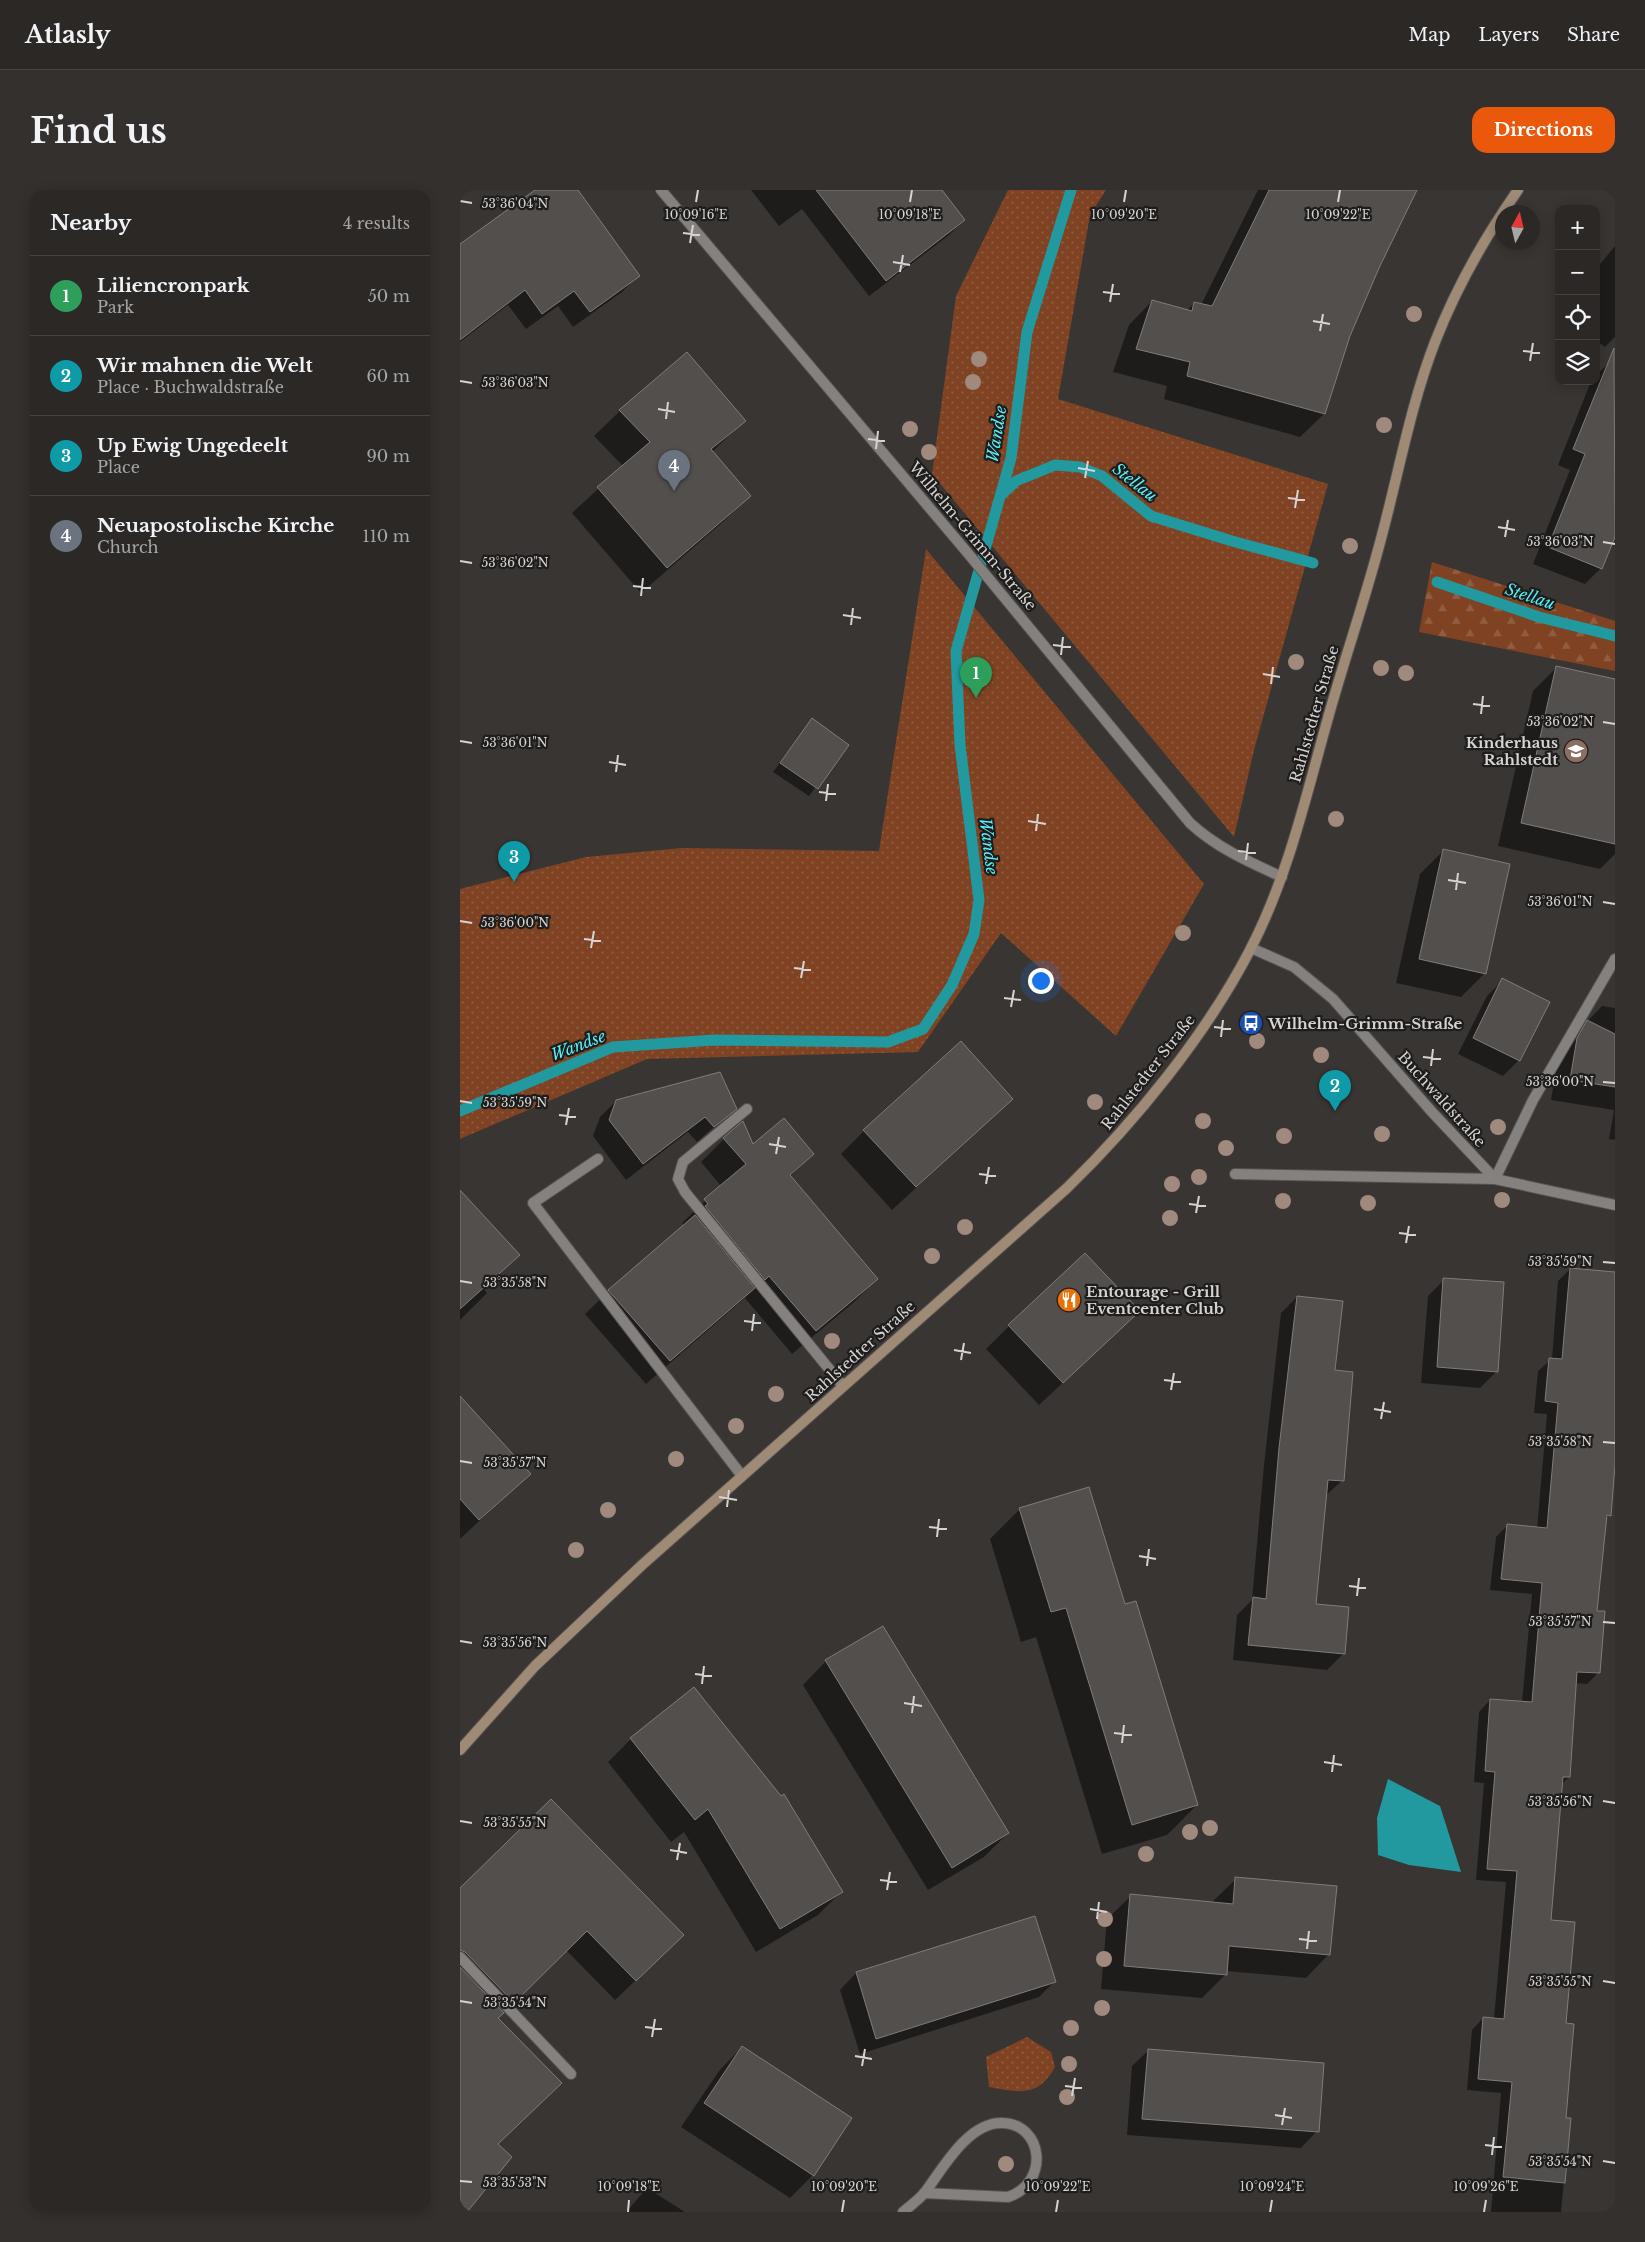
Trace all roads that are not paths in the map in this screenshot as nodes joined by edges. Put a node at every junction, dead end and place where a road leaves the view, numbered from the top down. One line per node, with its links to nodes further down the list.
1 (661, 190): 3 (street, Wilhelm-Grimm-Straße)
2 (1518, 190): 3 (main road, Rahlstedter Straße)
3 (1282, 877): 4 (main road, Rahlstedter Straße)
4 (1251, 948): 9 (street, Buchwaldstraße); 11 (main road, Rahlstedter Straße)
5 (1615, 959): 9 (street)
6 (747, 1109): 11 (street)
7 (598, 1159): 12 (street)
8 (1235, 1174): 9 (street)
9 (1495, 1179): 10 (street)
10 (1615, 1205)
11 (843, 1386): 12 (main road, Rahlstedter Straße)
12 (742, 1476): 13 (main road, Rahlstedter Straße)
13 (461, 1748)
14 (460, 1957): 15 (street)
15 (571, 2074)
16 (924, 2193): 16 (street); 17 (street)
17 (903, 2212)

